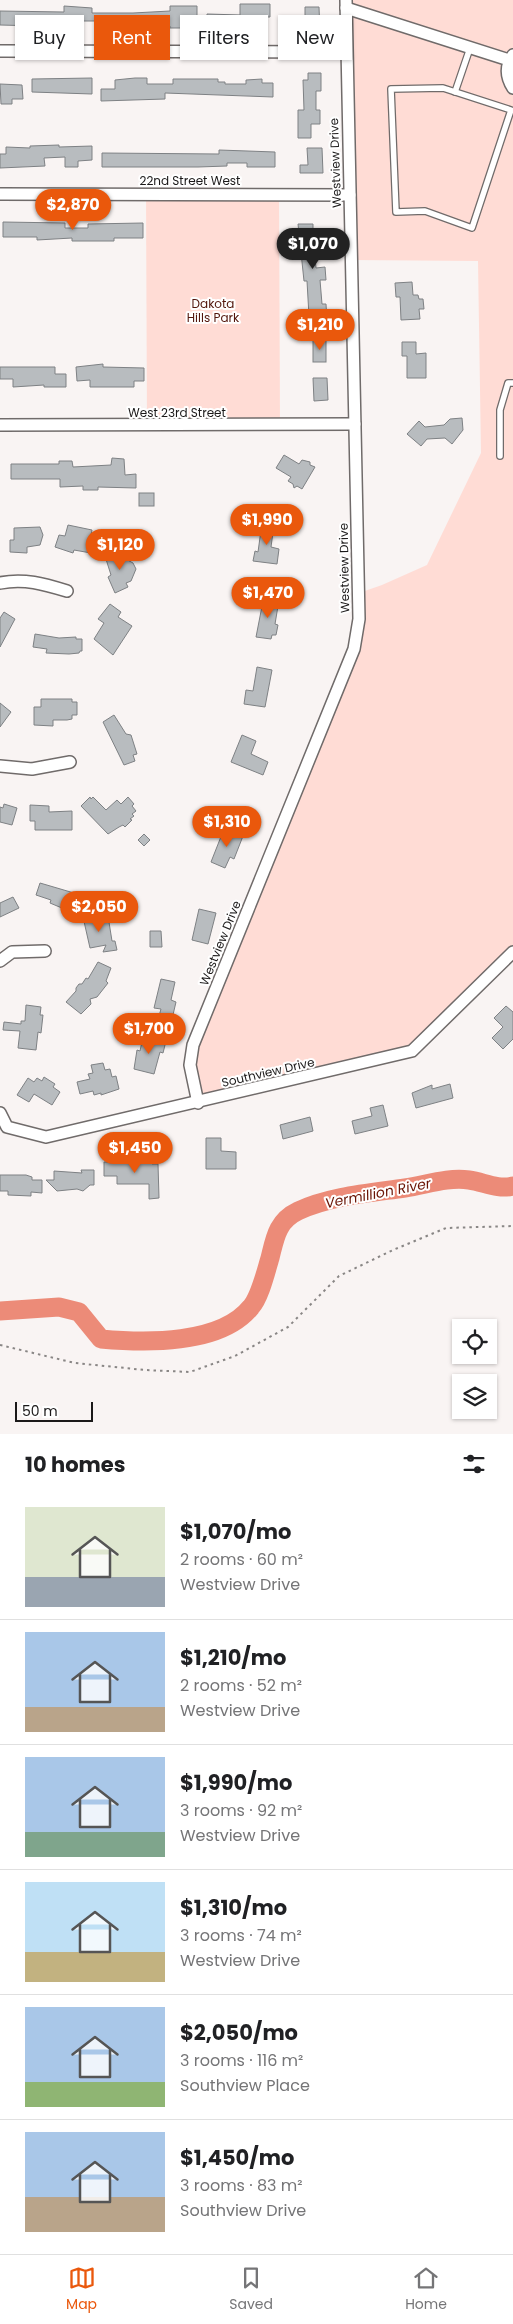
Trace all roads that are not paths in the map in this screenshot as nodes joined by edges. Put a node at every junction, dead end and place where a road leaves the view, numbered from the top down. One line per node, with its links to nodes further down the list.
1 (346, 4): 2 (street)
2 (470, 48): 5 (street); 8 (lane)
3 (0, 51): 4 (street)
4 (278, 52)
5 (511, 57): 7 (street)
6 (346, 60): 10 (street, Westview Drive)
7 (513, 88)
8 (455, 92): 8 (lane)
9 (0, 194): 10 (street, 22nd Street West)
10 (350, 195): 12 (street, Westview Drive)
11 (513, 383): 14 (lane)
12 (355, 424): 13 (street, West 23rd Street); 22 (street, Westview Drive)
13 (0, 425)
14 (500, 456)
15 (0, 584): 16 (street)
16 (67, 591)
17 (70, 762): 18 (street)
18 (0, 766)
19 (45, 952): 21 (street)
20 (513, 952): 22 (street, Southview Drive)
21 (0, 961)
22 (198, 1103): 23 (street, Southview Drive)
23 (0, 1112)

